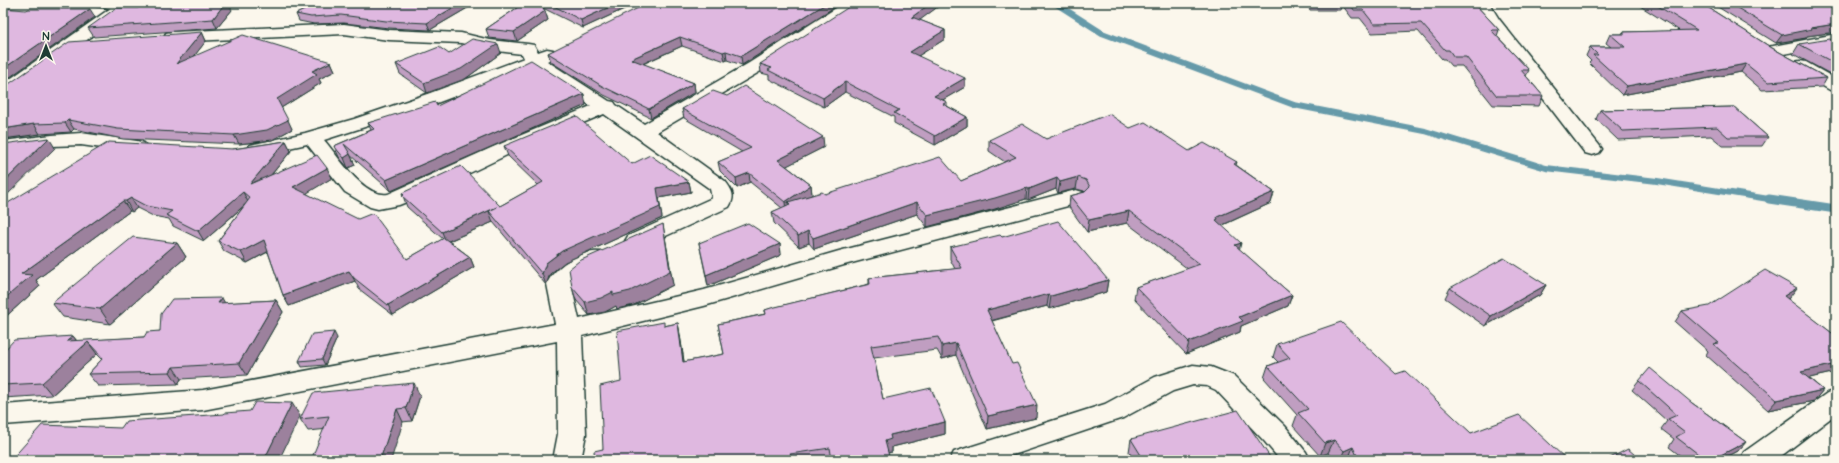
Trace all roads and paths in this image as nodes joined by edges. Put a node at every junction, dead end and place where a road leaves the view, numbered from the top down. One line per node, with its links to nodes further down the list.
1 (103, 3): 4 (street)
2 (855, 3): 14 (street)
3 (1481, 3): 18 (street)
4 (126, 4): 8 (street)
5 (156, 38): 10 (street)
6 (1836, 39): 11 (street)
7 (100, 42): 8 (street)
8 (68, 45): 12 (street)
9 (562, 47): 10 (street)
10 (534, 60): 13 (street); 15 (street)
11 (1836, 86)
12 (3, 92)
13 (607, 106): 14 (street); 15 (street)
14 (644, 132): 21 (street)
15 (312, 137): 19 (street)
16 (3, 147): 17 (street)
17 (153, 148)
18 (1592, 149)
19 (239, 152)
20 (1076, 197): 21 (street)
21 (569, 330): 23 (street); 24 (street)
22 (1836, 400): 27 (street)
23 (3, 415)
24 (567, 460)
25 (964, 460): 26 (street)
26 (1296, 460)
27 (1754, 460)

